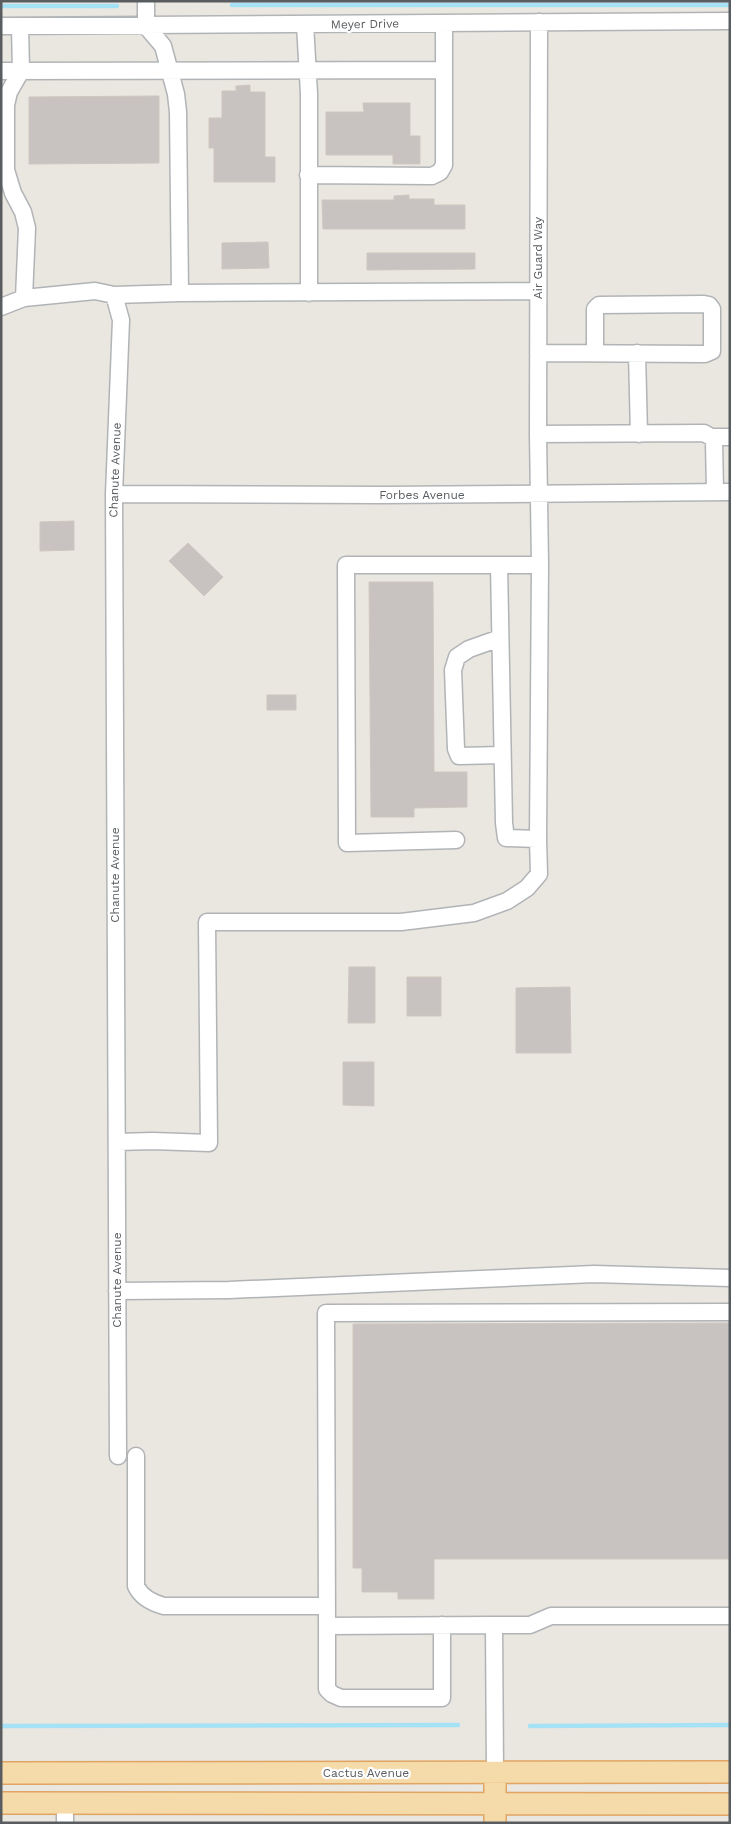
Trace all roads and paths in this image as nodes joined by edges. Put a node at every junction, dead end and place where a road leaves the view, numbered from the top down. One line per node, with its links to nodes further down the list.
1 (146, 1): 8 (street)
2 (730, 21): 3 (street, Meyer Drive)
3 (539, 22): 4 (street, Meyer Drive); 16 (street, Air Guard Way)
4 (444, 23): 5 (street, Meyer Drive); 9 (street)
5 (306, 24): 8 (street, Meyer Drive); 13 (street)
6 (1, 26): 7 (street, Meyer Drive)
7 (20, 26): 8 (street, Meyer Drive); 11 (street)
8 (146, 26): 12 (street)
9 (444, 70): 13 (street); 15 (street)
10 (1, 71): 11 (street)
11 (21, 71): 12 (street); 14 (street)
12 (170, 71): 13 (street); 17 (street)
13 (308, 71): 15 (street)
14 (3, 114): 20 (street)
15 (308, 175): 18 (street)
16 (538, 292): 18 (street); 22 (street, Air Guard Way)
17 (180, 293): 18 (street); 19 (street)
18 (309, 293)
19 (114, 295): 20 (street); 30 (street, Chanute Avenue)
20 (24, 298): 21 (street)
21 (1, 307)
22 (538, 353): 23 (street); 25 (street, Air Guard Way)
23 (595, 353): 24 (street); 24 (street)
24 (637, 353): 26 (street)
25 (538, 434): 26 (street); 31 (street, Air Guard Way)
26 (638, 434): 27 (street)
27 (711, 437): 28 (street); 29 (street)
28 (730, 437)
29 (722, 492): 31 (street, Forbes Avenue)
30 (114, 494): 31 (street, Forbes Avenue); 38 (street, Chanute Avenue)
31 (539, 494): 33 (street, Air Guard Way)
32 (499, 565): 33 (street); 34 (street); 37 (street)
33 (540, 565): 36 (street, Air Guard Way)
34 (500, 638): 35 (street); 35 (street)
35 (502, 755): 36 (street)
36 (538, 839): 38 (street, Air Guard Way)
37 (456, 840)
38 (116, 1142): 40 (street, Chanute Avenue)
39 (730, 1278): 40 (street)
40 (117, 1291): 42 (street, Chanute Avenue)
41 (730, 1312): 44 (street)
42 (118, 1456)
43 (136, 1456): 44 (street)
44 (327, 1606): 48 (street)
45 (730, 1616): 47 (street)
46 (442, 1625): 47 (street); 48 (street); 48 (street)
47 (494, 1625): 51 (street)
48 (327, 1626)
49 (730, 1772): 51 (main road, Cactus Avenue)
50 (1, 1773): 51 (main road, Cactus Avenue)
51 (495, 1773): 55 (main road)
52 (1, 1803): 54 (main road)
53 (730, 1804): 55 (main road)
54 (65, 1813): 55 (main road)
55 (496, 1813)

